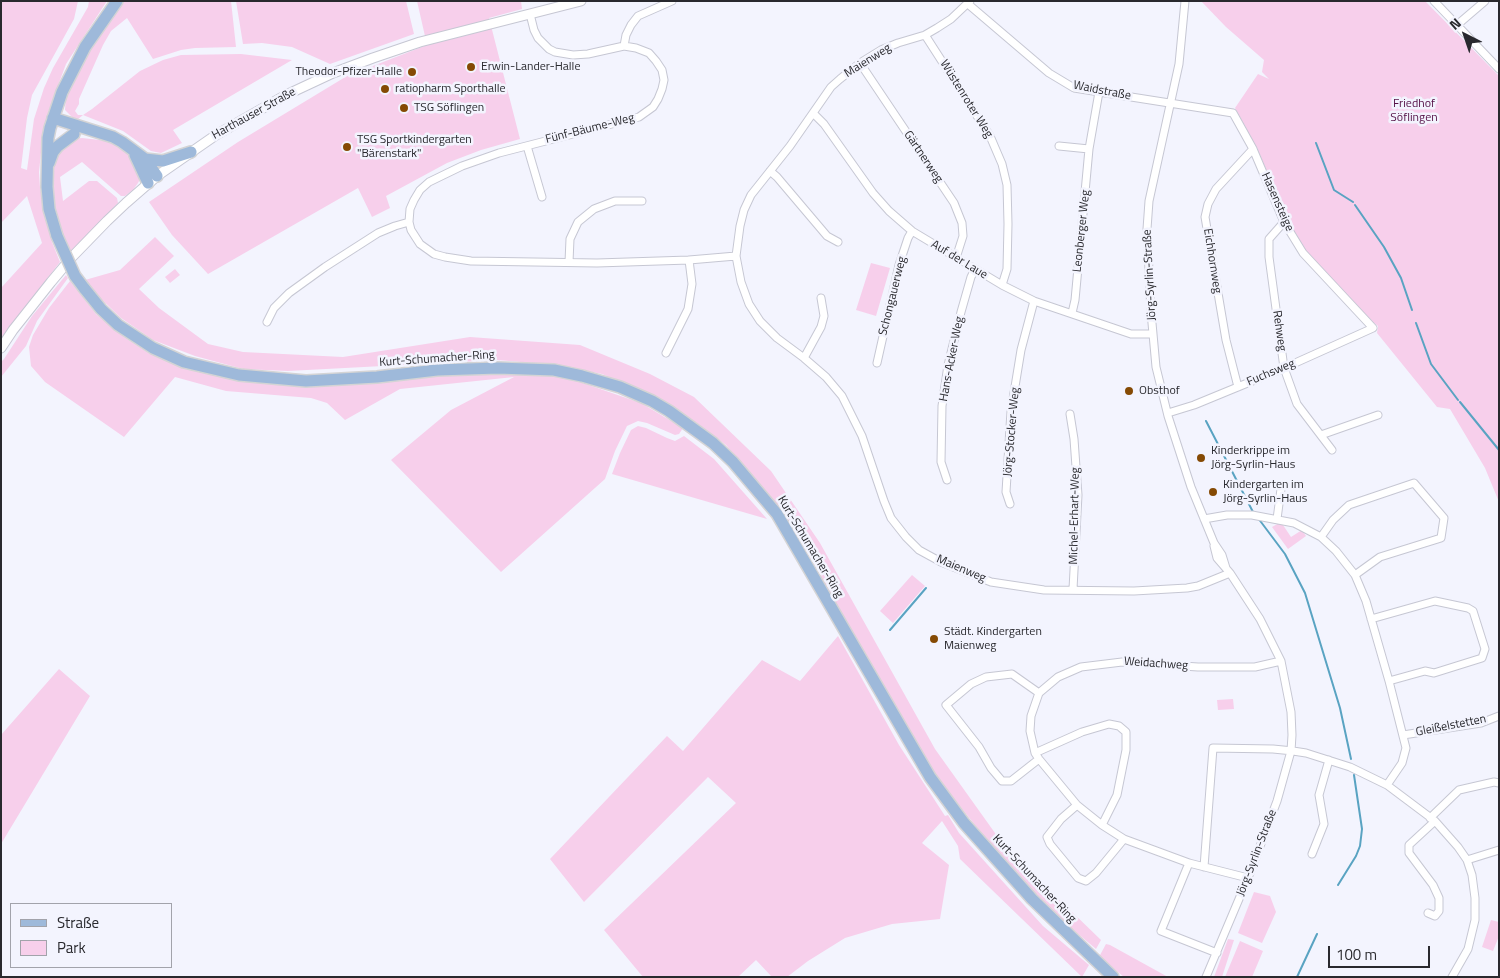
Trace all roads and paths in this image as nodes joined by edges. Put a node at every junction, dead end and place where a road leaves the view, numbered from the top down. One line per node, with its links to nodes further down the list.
1 (117, 1): 18 (main road, Kurt-Schumacher-Ring)
2 (581, 1): 8 (street, Harthauser Straße)
3 (672, 1): 11 (street)
4 (1185, 1): 15 (street, Jörg-Syrlin-Straße)
5 (1434, 1): 9 (street)
6 (1485, 1): 9 (street)
7 (969, 2): 10 (street, Maienweg); 14 (street, Waidstraße)
8 (530, 14): 11 (street, Fünf-Bäume-Weg); 26 (street, Harthauser Straße)
9 (1457, 25): 13 (street)
10 (925, 35): 12 (street, Maienweg); 42 (street, Wüstenroter Weg)
11 (624, 46): 21 (street, Fünf-Bäume-Weg)
12 (860, 63): 16 (street, Maienweg); 38 (street, Gärtnerweg)
13 (1499, 69)
14 (1099, 92): 15 (street, Waidstraße); 24 (street, Leonberger Weg)
15 (1170, 104): 17 (street, Waidstraße); 48 (street, Jörg-Syrlin-Straße)
16 (813, 113): 29 (street, Maienweg); 35 (street, Auf der Laue)
17 (1233, 113): 25 (street, Hasensteige)
18 (51, 123): 19 (main road); 20 (main road); 28 (main road, Kurt-Schumacher-Ring)
19 (92, 132): 20 (main road); 23 (main road)
20 (74, 134): 28 (main road)
21 (527, 146): 31 (street); 33 (street, Fünf-Bäume-Weg)
22 (1059, 146): 24 (street)
23 (132, 149): 27 (main road); 30 (main road)
24 (1090, 149): 45 (street, Leonberger Weg)
25 (1253, 149): 34 (street, Hasensteige); 54 (street, Eichhornweg)
26 (190, 152): 27 (main road); 30 (street, Harthauser Straße)
27 (145, 159): 30 (main road)
28 (46, 169): 93 (main road, Kurt-Schumacher-Ring, bridge)
29 (770, 171): 36 (street); 37 (street, Maienweg)
30 (152, 180): 49 (street, Harthauser Straße)
31 (542, 197)
32 (642, 201): 40 (street)
33 (409, 222): 40 (street); 46 (street)
34 (1284, 222): 47 (street, Hasensteige); 53 (street, Rehweg)
35 (912, 231): 38 (street, Auf der Laue); 52 (street, Schongauerweg)
36 (838, 242)
37 (736, 256): 39 (street); 51 (street, Maienweg)
38 (956, 258): 41 (street, Auf der Laue)
39 (689, 260): 40 (street); 50 (street)
40 (569, 262)
41 (976, 269): 42 (street, Auf der Laue); 60 (street, Hans-Acker-Weg)
42 (1002, 285): 44 (street, Auf der Laue)
43 (821, 298): 51 (street)
44 (1034, 301): 45 (street, Auf der Laue); 62 (street, Jörg-Stocker-Weg)
45 (1072, 314): 48 (street, Auf der Laue)
46 (267, 322)
47 (1373, 328): 53 (street, Fuchsweg)
48 (1153, 334): 55 (street, Jörg-Syrlin-Straße)
49 (1, 348)
50 (666, 353)
51 (804, 358): 68 (street, Maienweg)
52 (877, 363)
53 (1284, 368): 54 (street, Fuchsweg); 58 (street, Rehweg)
54 (1238, 387): 55 (street, Fuchsweg)
55 (1168, 413): 63 (street, Jörg-Syrlin-Straße)
56 (1070, 414): 68 (street, Michel-Erhart-Weg)
57 (1378, 415): 58 (street)
58 (1321, 435): 59 (street, Rehweg)
59 (1332, 450)
60 (947, 480)
61 (1281, 489): 64 (street)
62 (1010, 504)
63 (1204, 519): 64 (street, Gleißelstetten); 66 (street, Jörg-Syrlin-Straße)
64 (1277, 519): 65 (street, Gleißelstetten)
65 (1320, 536): 67 (street, Gleißelstetten); 67 (street)
66 (1228, 571): 68 (street, Maienweg); 70 (street, Jörg-Syrlin-Straße)
67 (1355, 575): 69 (street, Gleißelstetten)
68 (1073, 589)
69 (1371, 619): 71 (street, Gleißelstetten); 71 (street)
70 (1281, 662): 72 (street, Weidachweg); 75 (street, Jörg-Syrlin-Straße)
71 (1389, 681): 74 (street, Gleißelstetten)
72 (1039, 693): 76 (street); 76 (street)
73 (1499, 716): 74 (street, Gleißelstetten)
74 (1404, 735): 79 (street, Gleißelstetten)
75 (1291, 751): 77 (street); 88 (street); 89 (street, Jörg-Syrlin-Straße)
76 (1037, 756): 80 (street); 82 (street)
77 (1328, 760): 79 (street); 85 (street)
78 (1499, 783): 81 (street)
79 (1387, 785): 81 (street)
80 (1077, 805): 82 (street); 83 (street)
81 (1433, 820): 86 (street); 90 (street)
82 (1102, 825): 83 (street)
83 (1124, 839): 87 (street)
84 (1499, 850): 86 (street)
85 (1312, 854)
86 (1468, 860): 92 (street)
87 (1188, 863): 88 (street); 91 (street)
88 (1204, 867): 89 (street)
89 (1248, 878): 91 (street, Jörg-Syrlin-Straße)
90 (1428, 913)
91 (1217, 953): 94 (street, Jörg-Syrlin-Straße)
92 (1453, 976)
93 (1113, 977)
94 (1206, 977)

